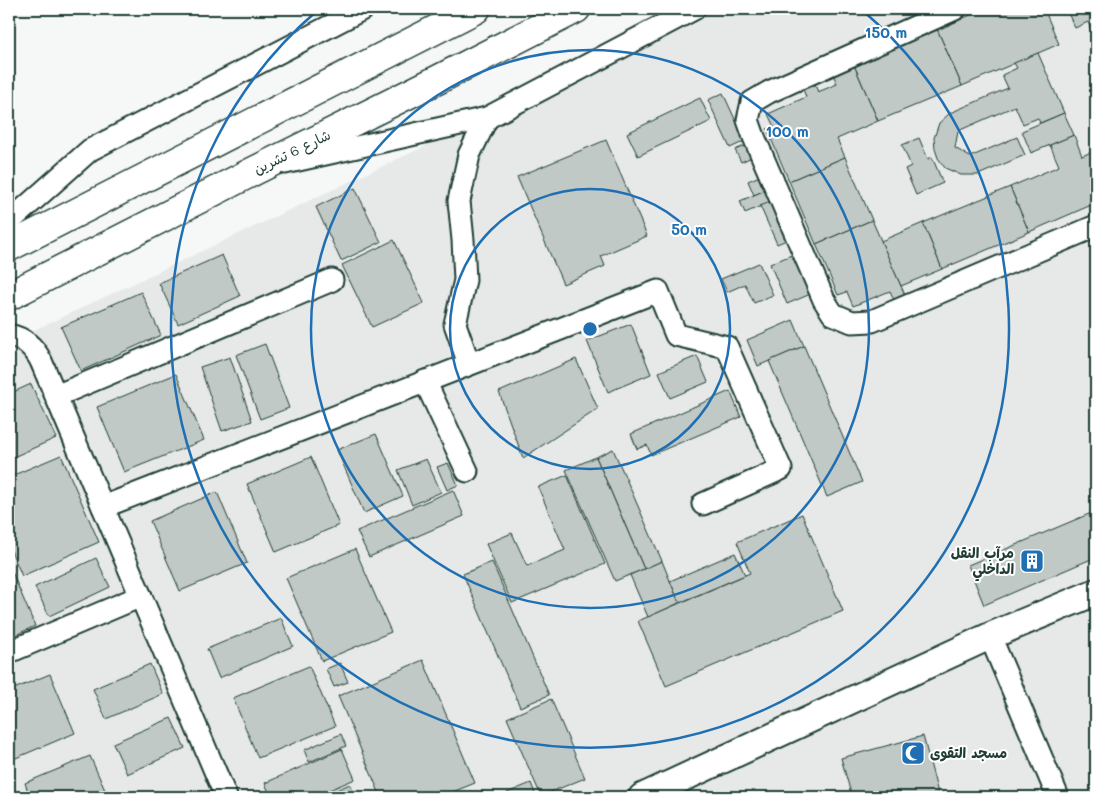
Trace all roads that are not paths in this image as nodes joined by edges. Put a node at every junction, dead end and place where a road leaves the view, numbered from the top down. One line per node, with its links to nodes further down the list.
1 (364, 9): 8 (street)
2 (476, 9): 10 (highway)
3 (576, 9): 7 (highway, شارع 6 تشرين)
4 (694, 9): 6 (street)
5 (955, 9): 9 (street)
6 (487, 118): 7 (street); 14 (street)
7 (256, 170): 12 (highway, شارع 6 تشرين)
8 (9, 222)
9 (1096, 226)
10 (9, 247)
11 (332, 280): 16 (street)
12 (9, 296)
13 (9, 335): 16 (street)
14 (469, 364): 15 (street); 18 (street)
15 (425, 381): 17 (street); 19 (street)
16 (56, 396): 19 (street)
17 (467, 471)
18 (703, 504)
19 (103, 507): 21 (street)
20 (1096, 592): 22 (main road)
21 (141, 596): 23 (street); 24 (street)
22 (990, 636): 25 (main road); 26 (street)
23 (9, 652)
24 (226, 797)
25 (642, 797)
26 (1058, 797)

